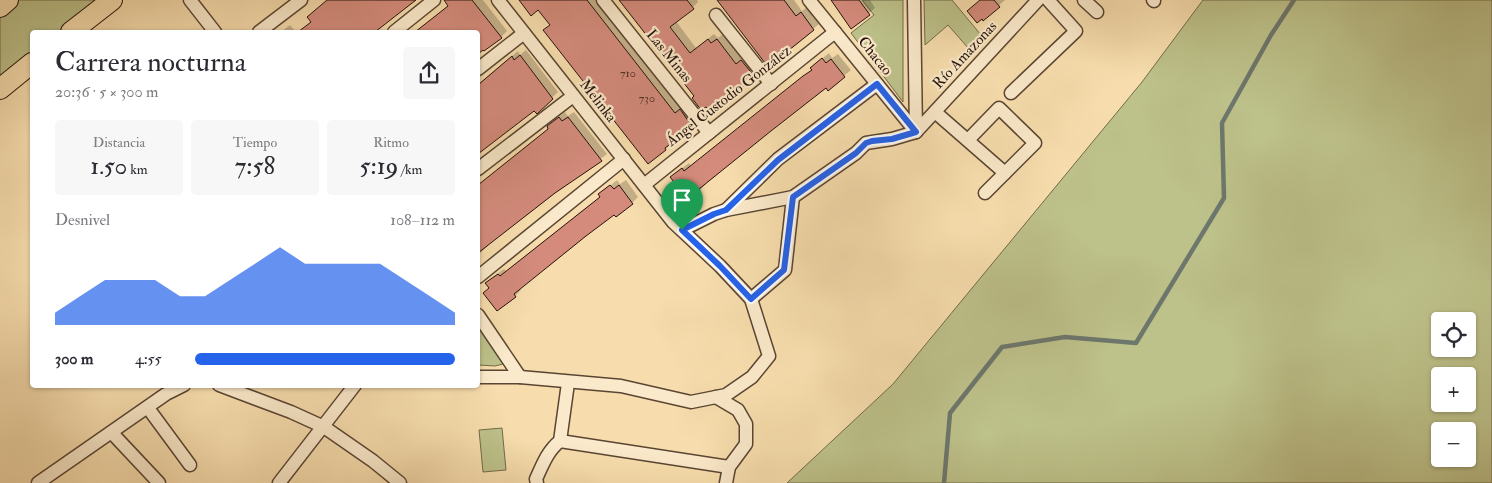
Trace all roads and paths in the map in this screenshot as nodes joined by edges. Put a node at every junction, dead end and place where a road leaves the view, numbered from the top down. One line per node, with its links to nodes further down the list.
1 (8, 0): 13 (main road)
2 (112, 0): 16 (main road)
3 (190, 0): 17 (street)
4 (301, 0): 18 (street)
5 (434, 0): 19 (street)
6 (498, 0): 21 (street, Melinka)
7 (603, 0): 31 (street, Las Minas)
8 (809, 0): 20 (street, Chacao)
9 (914, 0): 30 (street)
10 (1038, 0): 29 (street, Río Amazonas)
11 (1048, 0): 27 (street)
12 (1084, 0): 14 (street)
13 (0, 7)
14 (1097, 12)
15 (716, 15): 24 (street)
16 (74, 30)
17 (213, 30)
18 (262, 30)
19 (396, 30)
20 (835, 32): 24 (street, Ángel Custodio González); 25 (street, Chacao)
21 (524, 33): 23 (street); 28 (street, Melinka)
22 (30, 65): 26 (main road)
23 (480, 67)
24 (771, 84): 31 (street, Ángel Custodio González)
25 (877, 84): 30 (street, Chacao); 39 (street)
26 (0, 89)
27 (1011, 93)
28 (573, 96): 33 (street, Melinka); 34 (street)
29 (935, 112): 30 (street, Río Amazonas); 32 (street)
30 (916, 132): 38 (street)
31 (709, 133): 36 (street, Ángel Custodio González)
32 (968, 140): 35 (street); 35 (street)
33 (624, 159): 36 (street, Melinka); 41 (street)
34 (480, 168)
35 (1004, 173): 37 (street)
36 (644, 185): 40 (street, Melinka)
37 (985, 193)
38 (793, 197): 39 (street); 42 (street)
39 (726, 210): 40 (street)
40 (678, 226): 42 (street, Melinka)
41 (480, 275)
42 (751, 299): 50 (street)
43 (480, 318): 45 (street)
44 (480, 377): 45 (street)
45 (520, 377): 46 (street)
46 (568, 382): 50 (street); 54 (street)
47 (178, 388): 51 (street)
48 (227, 388): 52 (street)
49 (354, 388): 52 (street)
50 (716, 397): 56 (street)
51 (148, 408): 53 (street); 55 (street)
52 (324, 427): 58 (street); 60 (street)
53 (112, 433): 57 (street); 59 (street)
54 (560, 441): 56 (street); 61 (street)
55 (190, 465)
56 (729, 467): 62 (street)
57 (42, 482)
58 (397, 482)
59 (159, 483)
60 (279, 483)
61 (537, 483)
62 (726, 483)

